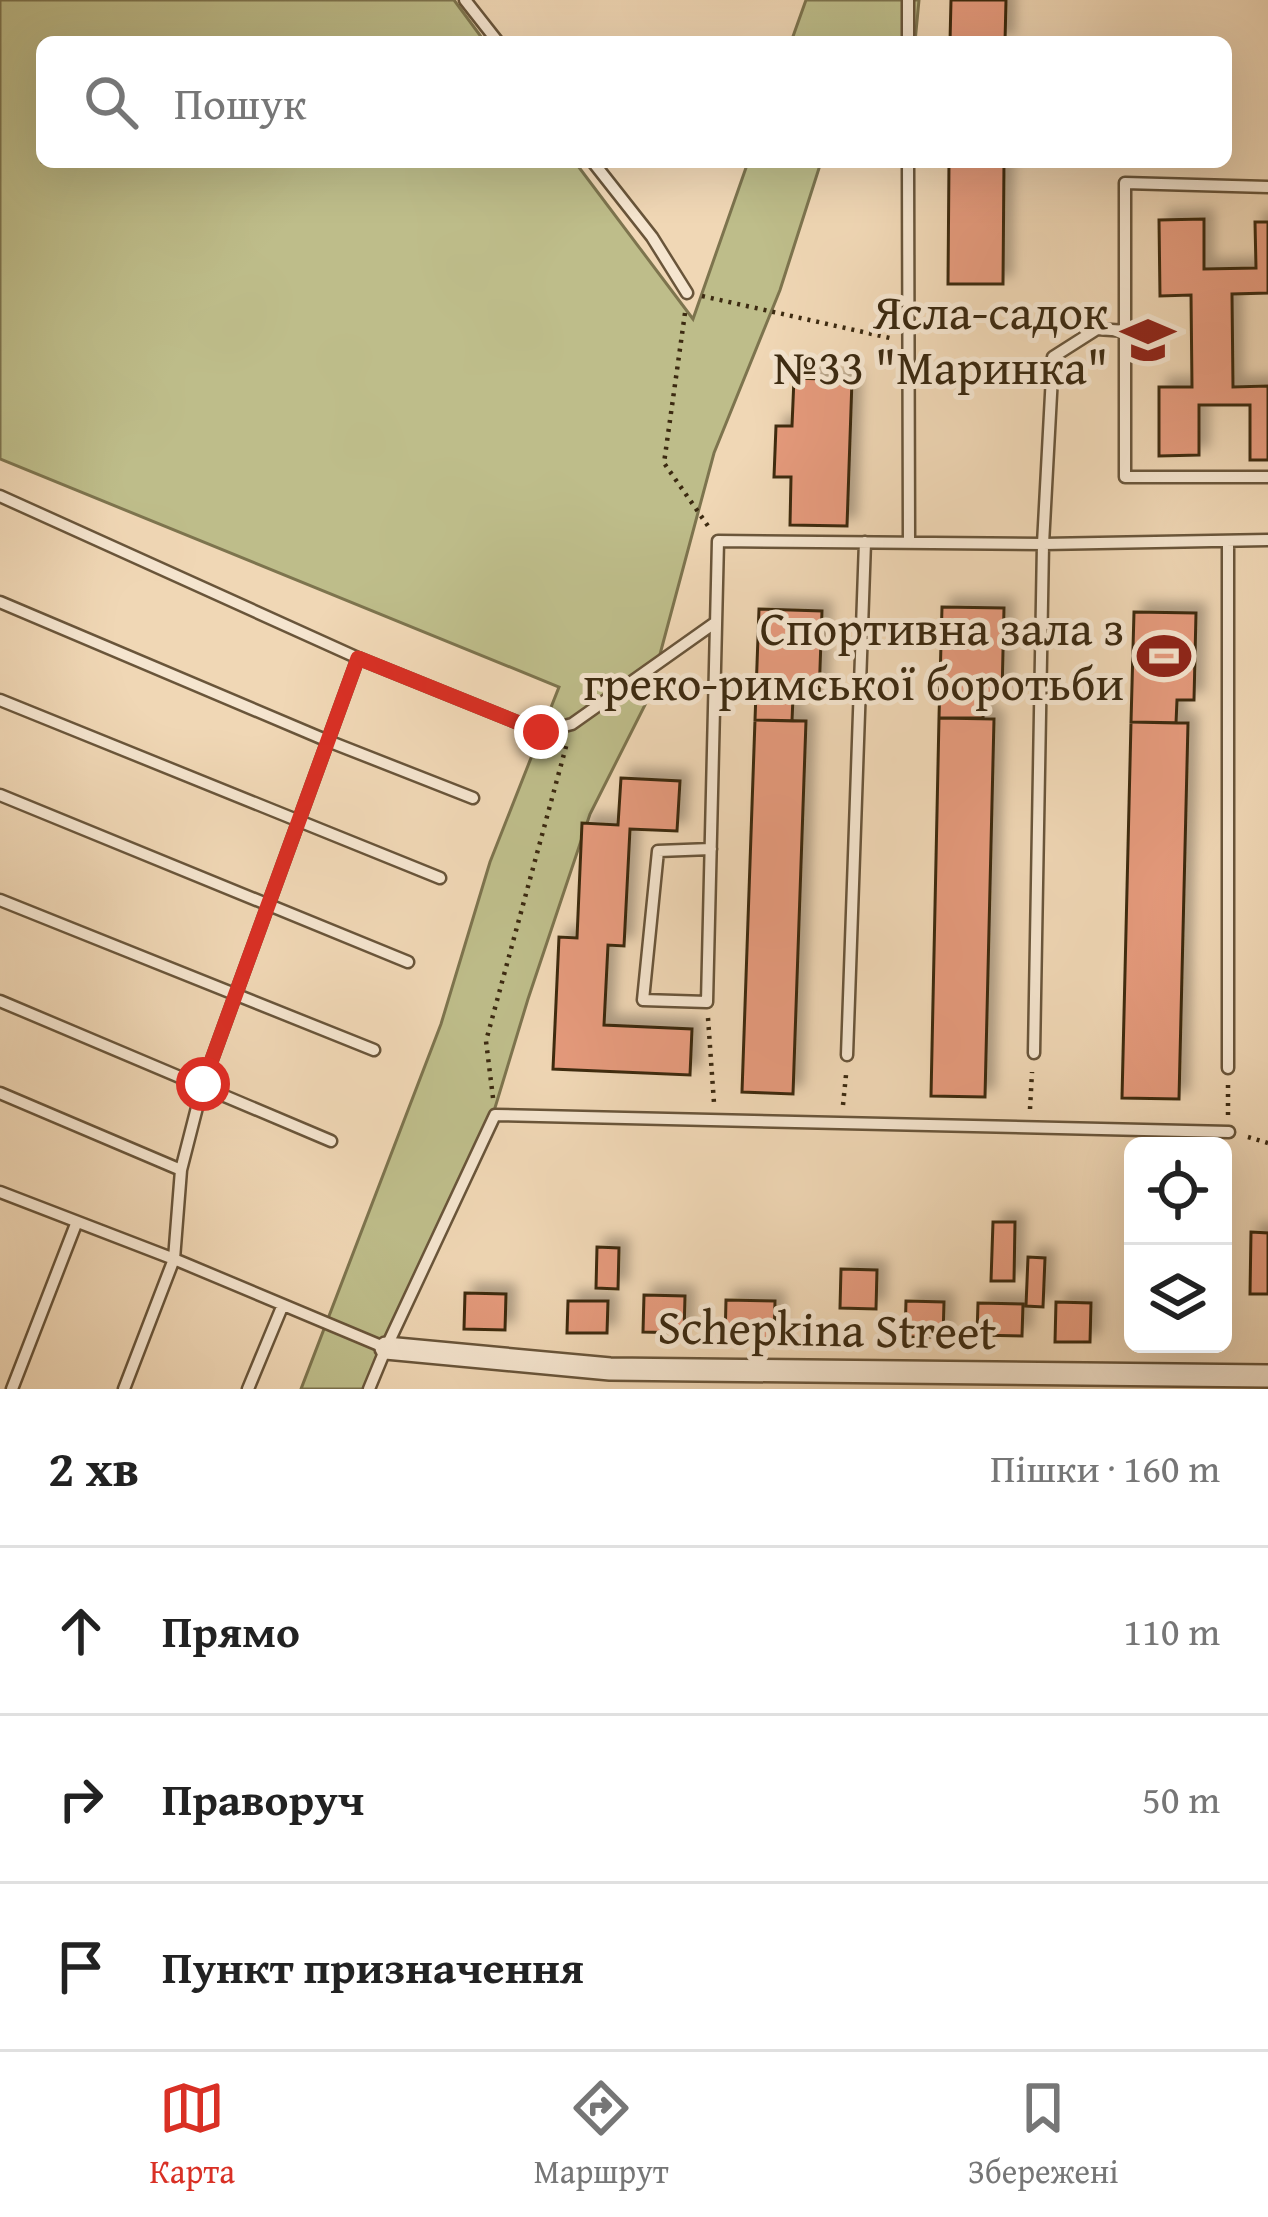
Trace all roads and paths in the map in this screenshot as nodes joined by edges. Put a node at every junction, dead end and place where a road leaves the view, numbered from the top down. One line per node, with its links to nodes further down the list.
1 (465, 0): 3 (lane)
2 (908, 0): 4 (lane)
3 (493, 36)
4 (908, 36)
5 (597, 168): 8 (lane)
6 (908, 168): 10 (lane)
7 (1268, 187): 9 (lane)
8 (687, 293): 10 (path); 14 (path)
9 (1126, 331): 11 (lane); 18 (lane)
10 (909, 343): 17 (lane)
11 (1268, 477)
12 (0, 496): 21 (lane)
13 (1268, 540): 15 (lane)
14 (718, 541): 16 (lane); 20 (lane)
15 (1228, 541): 18 (lane); 39 (lane)
16 (865, 542): 17 (lane); 38 (lane)
17 (909, 542): 18 (lane)
18 (1043, 544): 37 (lane)
19 (0, 602): 24 (lane)
20 (716, 622): 23 (lane); 28 (lane)
21 (358, 658): 23 (lane); 24 (lane)
22 (0, 700): 27 (lane)
23 (572, 724): 42 (path)
24 (328, 741): 26 (lane); 27 (lane)
25 (0, 795): 31 (lane)
26 (473, 797)
27 (299, 820): 29 (lane); 31 (lane)
28 (711, 849): 35 (lane); 35 (lane)
29 (440, 878)
30 (0, 899): 33 (lane)
31 (268, 906): 32 (lane); 33 (lane)
32 (408, 962)
33 (235, 996): 36 (lane); 40 (lane)
34 (0, 1000): 40 (lane)
35 (706, 1002): 43 (path)
36 (374, 1050)
37 (1034, 1053): 45 (path)
38 (847, 1054): 44 (path)
39 (1228, 1068): 46 (path)
40 (203, 1084): 47 (lane); 48 (lane)
41 (0, 1094): 48 (lane)
42 (495, 1115): 43 (lane); 53 (lane)
43 (716, 1120): 44 (lane)
44 (842, 1123): 45 (lane)
45 (1030, 1126): 46 (lane)
46 (1228, 1132)
47 (331, 1141)
48 (181, 1170): 51 (lane)
49 (0, 1192): 50 (lane)
50 (76, 1224): 51 (lane); 55 (lane)
51 (174, 1259): 52 (lane); 56 (lane)
52 (282, 1306): 53 (lane); 57 (lane)
53 (386, 1348): 54 (street, Schepkina Street); 58 (lane)
54 (1268, 1376)
55 (12, 1389)
56 (124, 1389)
57 (248, 1389)
58 (369, 1389)

